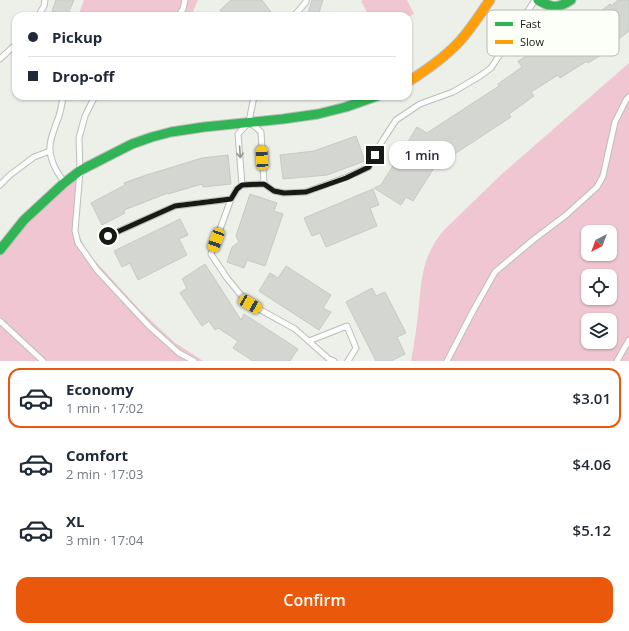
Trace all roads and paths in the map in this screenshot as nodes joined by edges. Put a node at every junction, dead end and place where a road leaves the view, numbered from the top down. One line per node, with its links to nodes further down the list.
1 (45, 0): 8 (lane)
2 (185, 0): 9 (lane)
3 (306, 0): 10 (lane)
4 (490, 0): 14 (street)
5 (536, 0): 6 (street); 7 (lane)
6 (571, 0)
7 (529, 10)
8 (40, 12)
9 (181, 12)
10 (297, 12)
11 (12, 48): 13 (lane)
12 (499, 56): 24 (lane)
13 (0, 59)
14 (412, 79)
15 (629, 97): 37 (lane)
16 (63, 100): 21 (lane)
17 (93, 100): 22 (lane)
18 (253, 100): 20 (lane)
19 (367, 100): 20 (street)
20 (249, 122): 22 (street); 24 (lane); 26 (lane, one-way to 26)
21 (50, 151): 23 (lane); 25 (lane)
22 (80, 171): 23 (street); 34 (lane)
23 (64, 183): 29 (street)
24 (264, 184): 26 (lane)
25 (0, 185)
26 (242, 185): 27 (lane)
27 (231, 199): 28 (lane); 32 (lane)
28 (108, 236)
29 (0, 250)
30 (0, 321): 33 (lane)
31 (629, 340): 38 (lane)
32 (309, 341): 35 (lane); 36 (lane)
33 (43, 361)
34 (194, 361)
35 (334, 361)
36 (348, 361)
37 (447, 361)
38 (617, 361)

